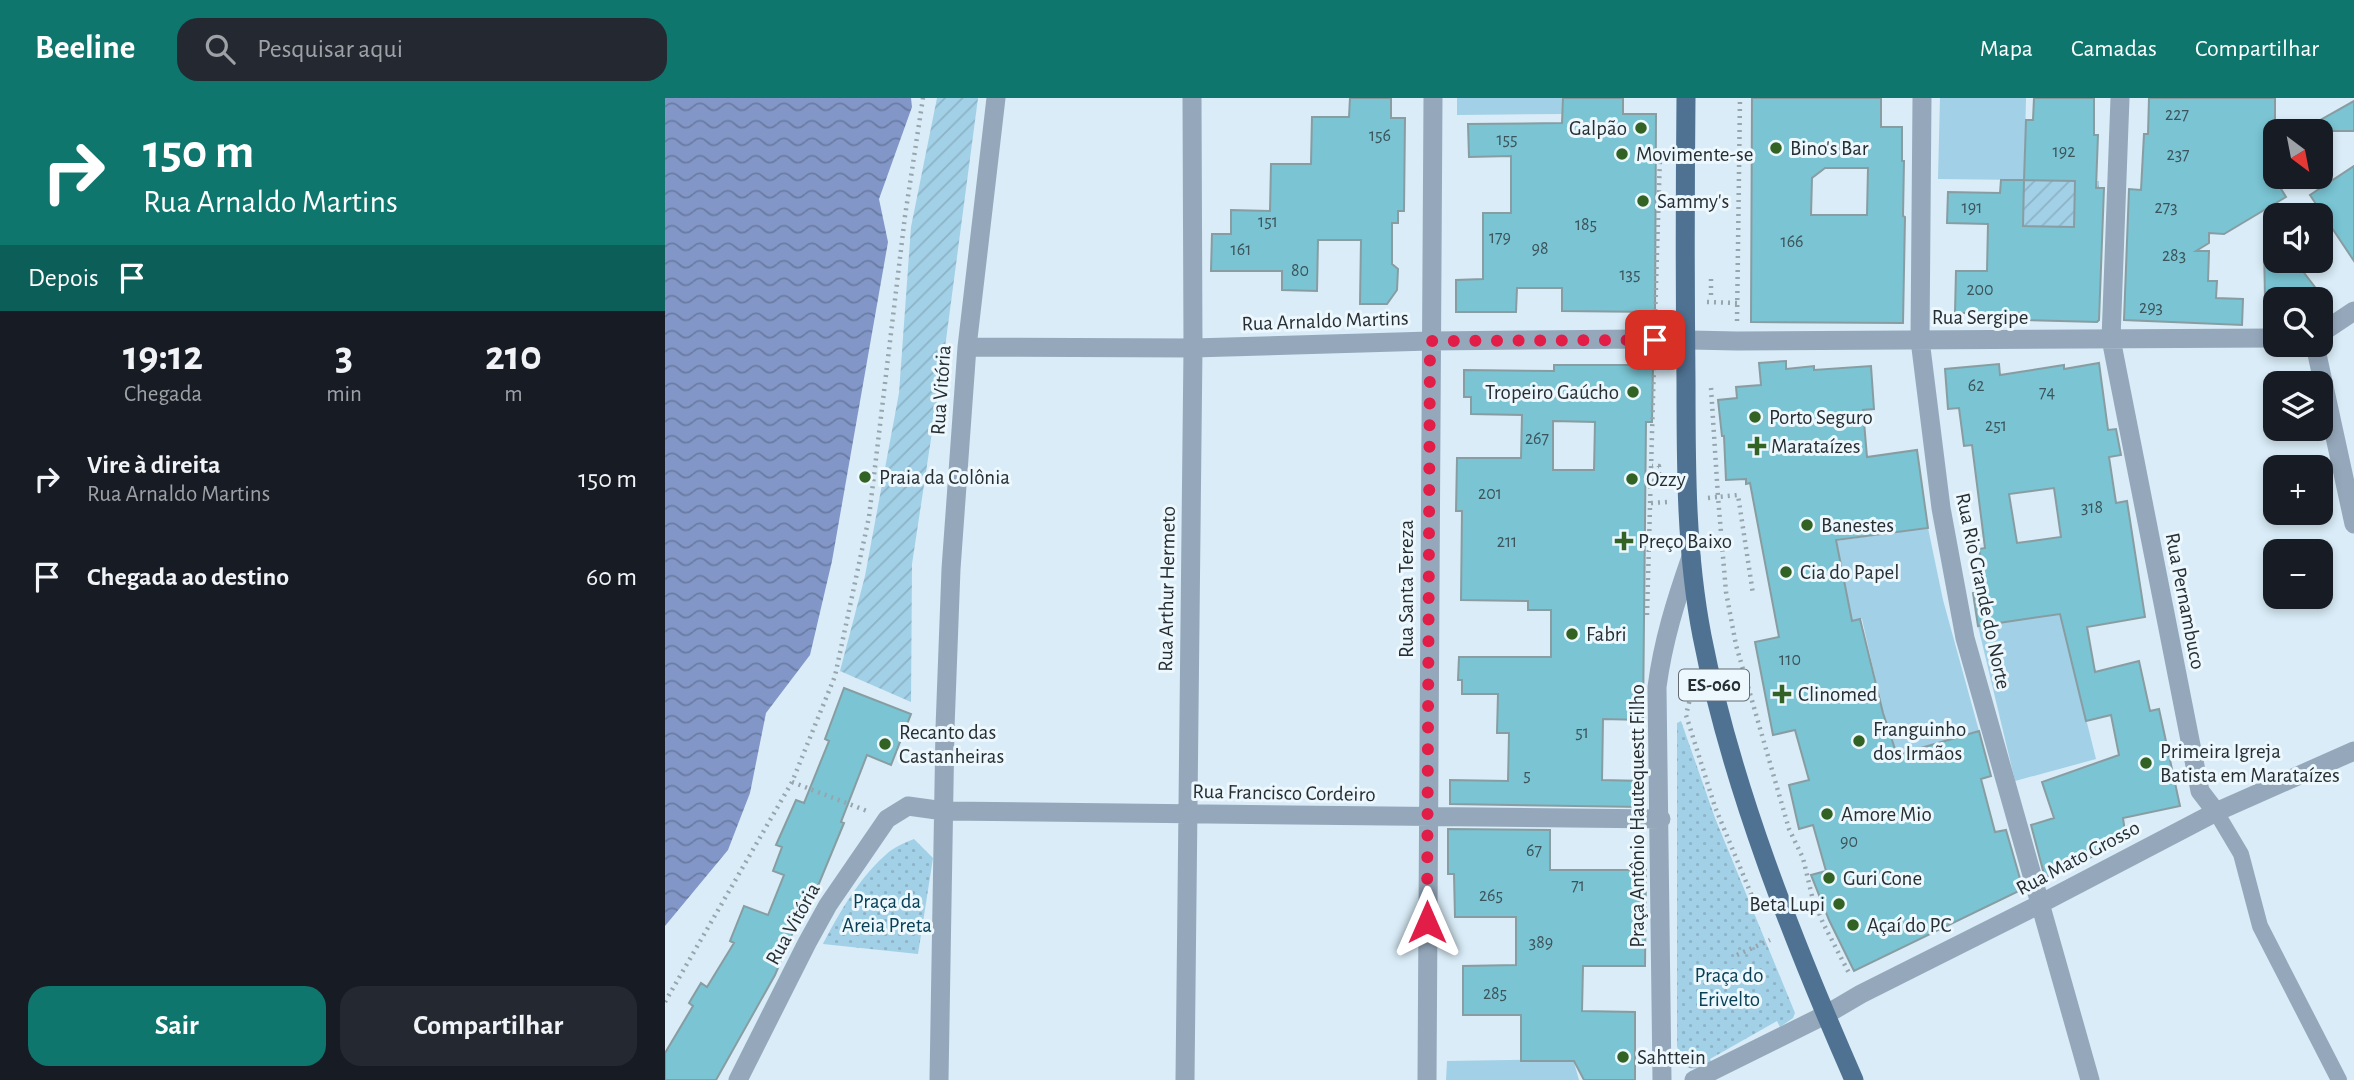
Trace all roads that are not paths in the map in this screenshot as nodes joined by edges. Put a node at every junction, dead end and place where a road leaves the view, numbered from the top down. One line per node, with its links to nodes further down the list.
1 (996, 98): 14 (street, Rua Vitória)
2 (1192, 98): 15 (street, Rua Arthur Hermeto)
3 (1433, 98): 13 (street, Rua Santa Tereza)
4 (1686, 98): 11 (main road, ES-060)
5 (1922, 98): 12 (street, Rua Rio Grande do Norte)
6 (2120, 98): 10 (street, Rua Pernambuco)
7 (2354, 311): 8 (street)
8 (2333, 325)
9 (2263, 338): 10 (street, Rua Sergipe)
10 (2111, 339): 12 (street, Rua Sergipe); 22 (street, Rua Pernambuco)
11 (1685, 340): 12 (street, Rua Sergipe); 13 (street, Rua Arnaldo Martins); 18 (main road, ES-060)
12 (1920, 340): 26 (street, Rua Rio Grande do Norte)
13 (1430, 341): 15 (street, Rua Arnaldo Martins); 24 (street, Rua Santa Tereza)
14 (967, 347): 15 (street, Rua Arnaldo Martins); 21 (street, Rua Vitória)
15 (1193, 348): 23 (street, Rua Arthur Hermeto)
16 (2318, 357): 17 (street)
17 (2354, 524)
18 (1691, 557): 25 (street, Praça Antônio Hautequestt Filho); 27 (main road, ES-060)
19 (2354, 751): 22 (street, Rua Mato Grosso)
20 (908, 806): 21 (street, Rua Francisco Cordeiro); 28 (street, Rua Vitória)
21 (944, 811): 23 (street, Rua Francisco Cordeiro); 29 (street, Rua Vitória)
22 (2215, 812): 26 (street, Rua Mato Grosso); 36 (lane, Rua Pernambuco)
23 (1187, 815): 24 (street, Rua Francisco Cordeiro); 30 (street, Rua Arthur Hermeto)
24 (1427, 817): 25 (street, Rua Francisco Cordeiro); 31 (street, Rua Santa Tereza)
25 (1661, 819): 32 (street, Praça Antônio Hautequestt Filho)
26 (2040, 904): 27 (street, Rua Mato Grosso); 35 (street, Rua Rio Grande do Norte)
27 (1827, 1014): 33 (street, Rua Mato Grosso); 34 (main road, ES-060)
28 (739, 1080)
29 (939, 1080)
30 (1185, 1080)
31 (1427, 1080)
32 (1662, 1080)
33 (1694, 1080)
34 (1854, 1080)
35 (2090, 1080)
36 (2339, 1080)

